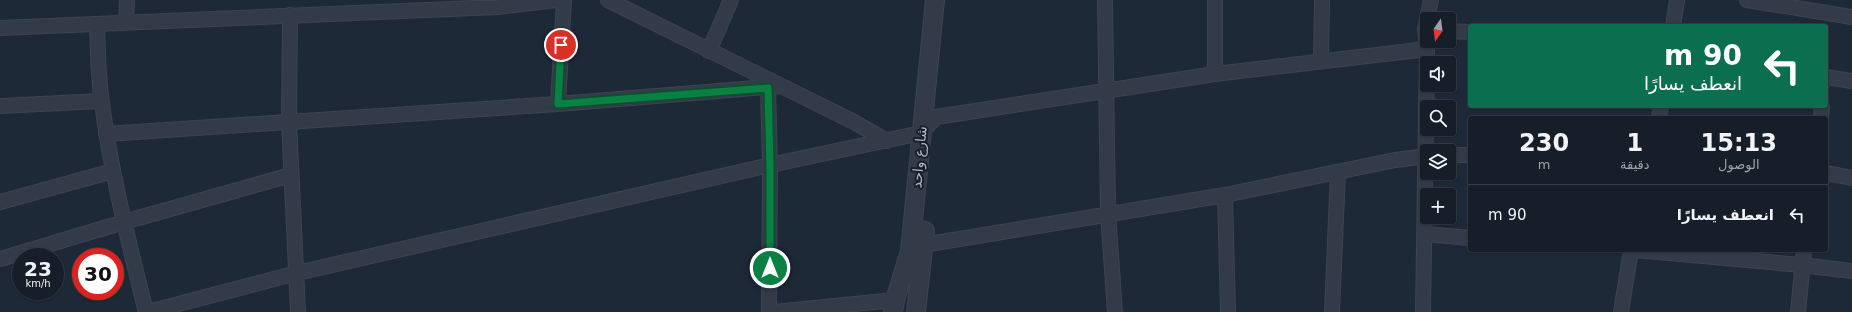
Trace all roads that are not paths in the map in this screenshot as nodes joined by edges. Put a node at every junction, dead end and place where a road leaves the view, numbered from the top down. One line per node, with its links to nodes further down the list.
1 (128, 0): 17 (street)
2 (556, 0): 15 (street)
3 (564, 0): 32 (street)
4 (608, 0): 24 (street)
5 (732, 0): 24 (street)
6 (935, 0): 36 (street, شارع واحد)
7 (947, 0): 34 (street, شارع واحد)
8 (1105, 0): 30 (street)
9 (1215, 0): 26 (street)
10 (1322, 0): 25 (street)
11 (1430, 0): 14 (street)
12 (1677, 0): 19 (street)
13 (1747, 0): 16 (street)
14 (1428, 12)
15 (290, 15): 17 (street); 35 (street)
16 (1852, 17)
17 (126, 22): 18 (street)
18 (97, 24): 20 (street); 31 (street)
19 (1674, 24)
20 (0, 28)
21 (1456, 31): 22 (street)
22 (1468, 32)
23 (1427, 49): 25 (street); 39 (street)
24 (709, 50): 29 (street)
25 (1321, 60): 26 (street)
26 (1215, 74): 30 (street)
27 (1828, 77): 28 (street)
28 (1852, 81)
29 (774, 87): 32 (street); 38 (street); 43 (street)
30 (1107, 89): 34 (street); 52 (street)
31 (101, 101): 33 (street); 37 (street)
32 (558, 104): 35 (street)
33 (0, 106)
34 (936, 117): 36 (street); 56 (street, شارع واحد)
35 (289, 121): 37 (street); 47 (street)
36 (921, 133): 38 (street); 64 (street, شارع واحد)
37 (106, 134): 44 (street)
38 (887, 141): 43 (street)
39 (1427, 144)
40 (1468, 155): 41 (street)
41 (1456, 156)
42 (1420, 157): 45 (street)
43 (770, 165): 63 (street); 67 (street)
44 (113, 171): 51 (street); 53 (street)
45 (1338, 172): 50 (street); 72 (street)
46 (1828, 173): 48 (street)
47 (291, 175): 53 (street); 63 (street)
48 (1852, 178)
49 (1426, 180): 54 (street)
50 (1225, 195): 52 (street); 71 (street)
51 (0, 202)
52 (1108, 214): 56 (street); 70 (street)
53 (124, 222): 60 (street); 65 (street)
54 (1425, 234): 55 (street); 73 (street)
55 (1468, 238)
56 (923, 245): 69 (street, شارع واحد)
57 (1631, 252): 74 (street)
58 (1658, 252): 61 (street)
59 (1804, 252): 61 (street)
60 (0, 258)
61 (1802, 265): 62 (street); 75 (street)
62 (1852, 271)
63 (297, 272): 65 (street); 66 (street)
64 (894, 306): 68 (street)
65 (147, 312)
66 (298, 312)
67 (769, 312)
68 (774, 312)
69 (916, 312)
70 (1115, 312)
71 (1228, 312)
72 (1332, 312)
73 (1423, 312)
74 (1621, 312)
75 (1798, 312)

